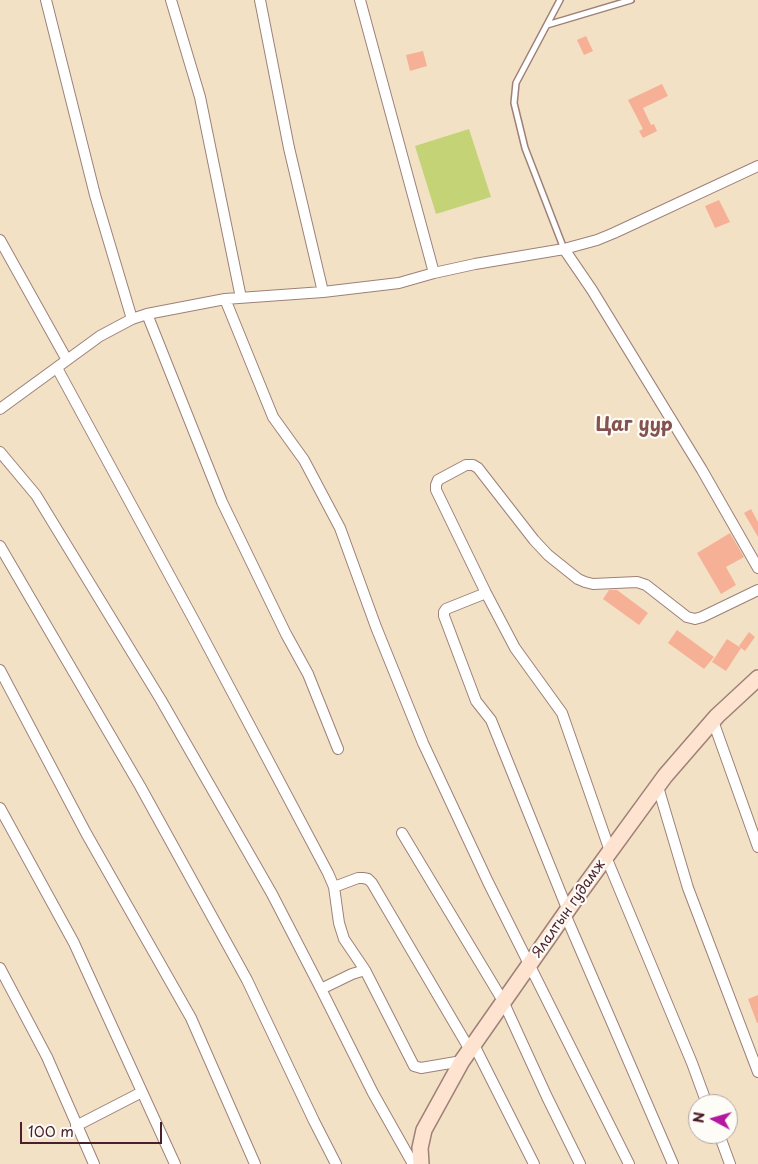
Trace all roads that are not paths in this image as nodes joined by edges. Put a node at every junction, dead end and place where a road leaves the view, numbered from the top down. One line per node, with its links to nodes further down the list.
1 (46, 0): 16 (street)
2 (171, 0): 13 (street)
3 (260, 0): 12 (street)
4 (360, 0): 11 (street)
5 (560, 0): 7 (lane)
6 (630, 0): 7 (lane)
7 (547, 25): 10 (lane)
8 (758, 166): 10 (street)
9 (0, 240): 17 (street)
10 (564, 249): 11 (street); 22 (street)
11 (434, 273): 12 (street)
12 (323, 292): 13 (street)
13 (241, 298): 14 (street)
14 (225, 299): 15 (street); 36 (street)
15 (147, 314): 16 (street); 28 (street)
16 (132, 319): 17 (street)
17 (67, 360): 18 (street)
18 (56, 368): 19 (street); 34 (street)
19 (0, 409)
20 (0, 452): 39 (street)
21 (0, 546): 50 (street)
22 (758, 568)
23 (758, 590): 24 (street)
24 (486, 593): 33 (street); 35 (street)
25 (0, 670): 49 (street)
26 (758, 678): 27 (street, Ялалтын гудамж)
27 (713, 721): 29 (street, Ялалтын гудамж); 32 (street)
28 (338, 749)
29 (658, 787): 33 (street, Ялалтын гудамж); 42 (street)
30 (0, 808): 43 (street)
31 (402, 833): 40 (street)
32 (758, 847)
33 (608, 854): 35 (street, Ялалтын гудамж); 44 (street)
34 (334, 887): 38 (street); 41 (street)
35 (566, 912): 36 (street, Ялалтын гудамж); 56 (street)
36 (530, 963): 40 (street, Ялалтын гудамж); 55 (street)
37 (0, 968): 45 (street)
38 (365, 970): 39 (street); 41 (street)
39 (321, 989): 51 (street)
40 (503, 1001): 41 (street, Ялалтын гудамж); 54 (street)
41 (468, 1052): 52 (street, Ялалтын гудамж); 53 (street)
42 (758, 1072)
43 (142, 1092): 45 (street); 48 (street)
44 (703, 1094)
45 (76, 1126): 47 (street)
46 (723, 1144): 57 (street)
47 (94, 1164)
48 (175, 1164)
49 (255, 1164)
50 (336, 1164)
51 (413, 1164)
52 (421, 1164)
53 (534, 1164)
54 (580, 1164)
55 (629, 1164)
56 (673, 1164)
57 (730, 1164)

